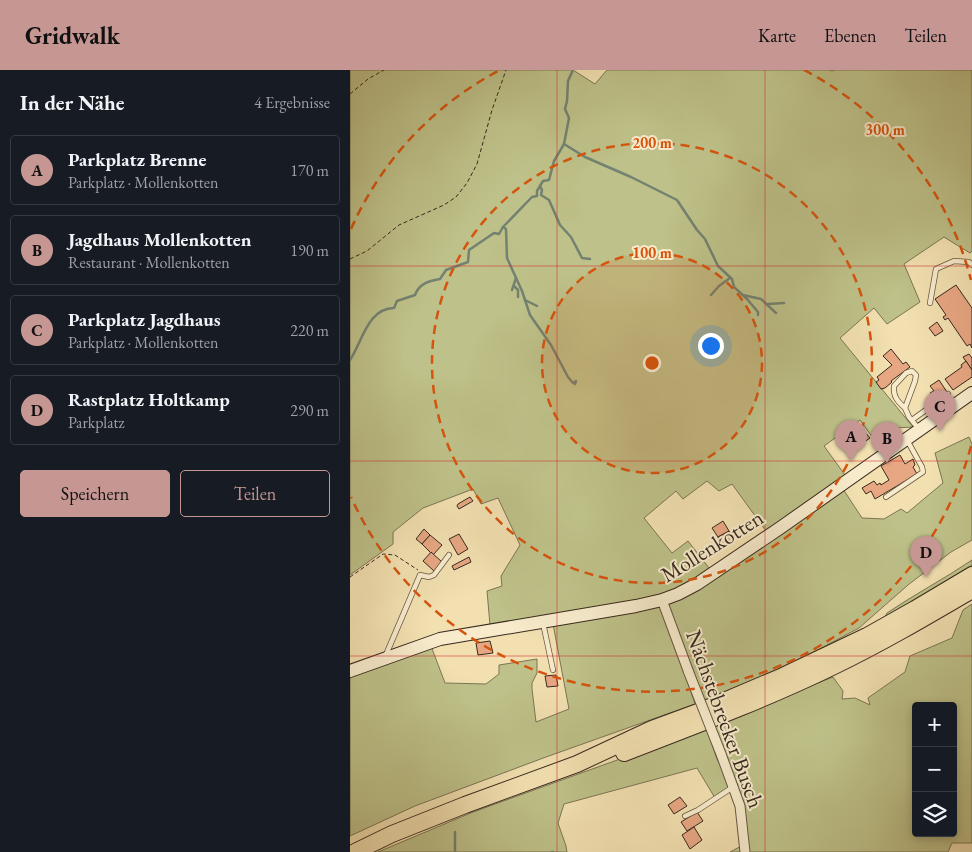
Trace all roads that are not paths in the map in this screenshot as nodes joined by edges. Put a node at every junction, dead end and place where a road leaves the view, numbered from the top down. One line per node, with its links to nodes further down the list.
1 (972, 265): 2 (lane)
2 (930, 303)
3 (972, 393): 6 (main road, Mollenkotten)
4 (948, 394): 6 (lane)
5 (904, 408): 5 (lane); 6 (lane)
6 (916, 425): 7 (main road, Mollenkotten)
7 (906, 439): 8 (lane); 12 (main road, Mollenkotten)
8 (886, 497)
9 (449, 555): 16 (lane)
10 (972, 575): 15 (highway)
11 (972, 590): 22 (highway)
12 (662, 600): 14 (main road, Mollenkotten); 19 (street, Nächstebrecker Busch, bridge)
13 (882, 616): 15 (highway)
14 (543, 621): 16 (main road, Mollenkotten); 18 (lane)
15 (824, 656): 21 (highway)
16 (384, 658): 17 (main road, Mollenkotten)
17 (350, 670)
18 (552, 670)
19 (733, 787): 20 (lane); 23 (street, Nächstebrecker Busch)
20 (685, 816)
21 (355, 852)
22 (371, 852)
23 (745, 852)

